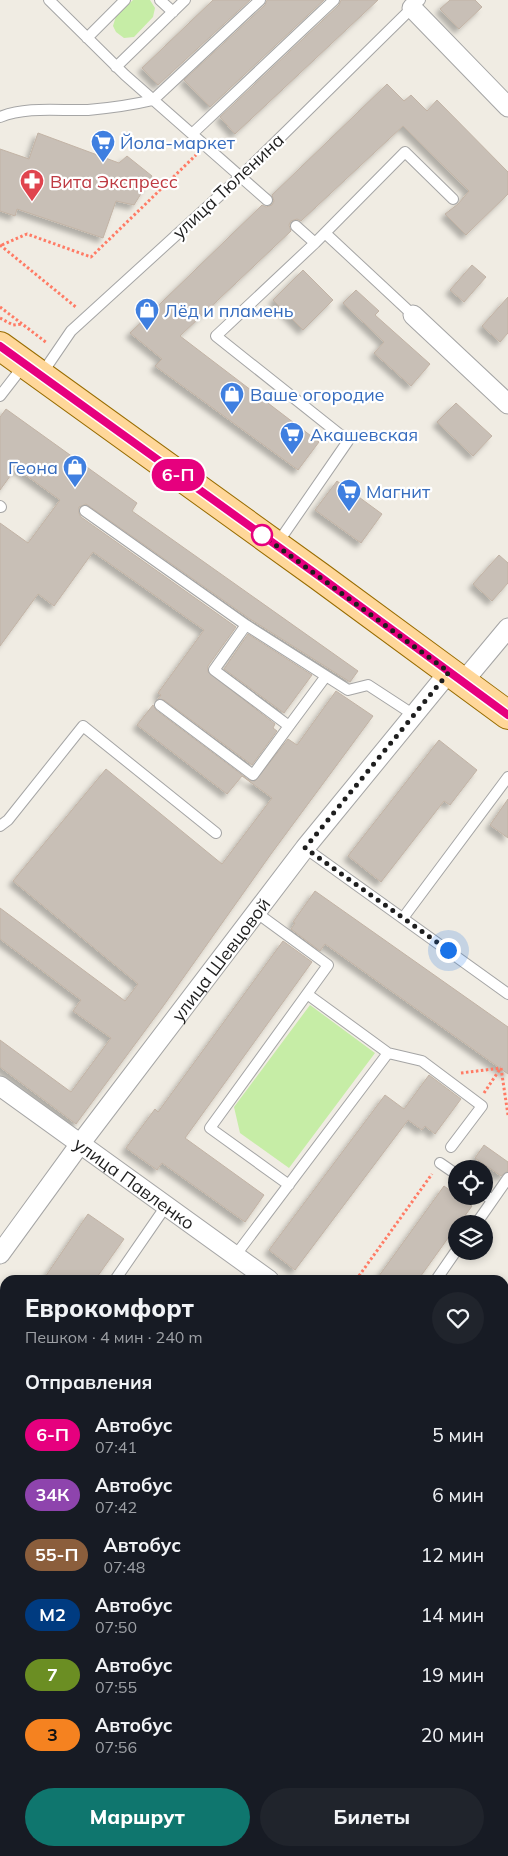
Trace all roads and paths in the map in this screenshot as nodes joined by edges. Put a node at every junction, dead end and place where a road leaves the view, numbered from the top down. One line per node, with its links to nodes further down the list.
1 (49, 0): 9 (lane)
2 (124, 0): 9 (lane)
3 (160, 0): 8 (lane)
4 (185, 0): 8 (lane)
5 (260, 0): 11 (lane)
6 (334, 0): 14 (lane)
7 (416, 4): 12 (street); 16 (lane, улица Тюленина)
8 (173, 12): 10 (lane)
9 (87, 38): 10 (lane)
10 (116, 67): 11 (lane)
11 (153, 100): 13 (lane); 14 (lane)
12 (508, 107)
13 (0, 117)
14 (192, 134): 15 (lane)
15 (206, 146): 16 (lane); 22 (path)
16 (240, 177): 18 (lane); 25 (lane, улица Тюленина)
17 (453, 199): 20 (lane)
18 (267, 200)
19 (296, 226): 21 (lane)
20 (325, 233): 21 (lane); 24 (lane)
21 (315, 243): 34 (lane)
22 (1, 245): 25 (path)
23 (0, 307): 27 (path)
24 (412, 315): 32 (street)
25 (88, 316): 29 (lane, улица Тюленина)
26 (0, 318): 27 (path)
27 (22, 324): 29 (path)
28 (0, 346): 30 (main road)
29 (58, 351): 30 (lane, улица Тюленина)
30 (33, 370): 31 (lane, улица Тюленина); 34 (main road)
31 (0, 396)
32 (508, 404)
33 (85, 511): 35 (lane)
34 (276, 545): 38 (main road)
35 (246, 626): 37 (lane); 42 (lane)
36 (508, 628): 38 (street, улица Шевцовой)
37 (326, 676): 40 (lane); 42 (lane)
38 (456, 677): 40 (street, улица Шевцовой); 41 (main road)
39 (160, 705): 42 (lane)
40 (414, 715): 46 (street, улица Шевцовой)
41 (508, 715)
42 (289, 726)
43 (508, 777): 48 (lane)
44 (0, 826): 45 (lane)
45 (216, 833)
46 (305, 848): 47 (street, улица Шевцовой); 48 (lane)
47 (257, 913): 49 (lane); 57 (street, улица Шевцовой)
48 (403, 918): 50 (lane)
49 (307, 994): 51 (lane); 62 (lane)
50 (508, 994)
51 (388, 1053): 53 (lane); 62 (lane)
52 (500, 1068): 53 (path); 55 (path); 56 (path)
53 (441, 1075): 55 (lane)
54 (0, 1086): 57 (street, улица Павленко)
55 (477, 1102): 58 (lane)
56 (508, 1115)
57 (80, 1144): 64 (street, улица Павленко); 65 (street, улица Шевцовой)
58 (451, 1147)
59 (440, 1163): 60 (lane); 70 (path)
60 (448, 1168)
61 (508, 1178): 63 (lane)
62 (289, 1185): 66 (lane)
63 (493, 1192)
64 (166, 1206): 66 (street, улица Павленко); 68 (lane)
65 (0, 1254)
66 (235, 1256): 69 (street, улица Павленко)
67 (450, 1260): 71 (lane)
68 (118, 1275)
69 (262, 1275)
70 (360, 1275)
71 (439, 1275)

